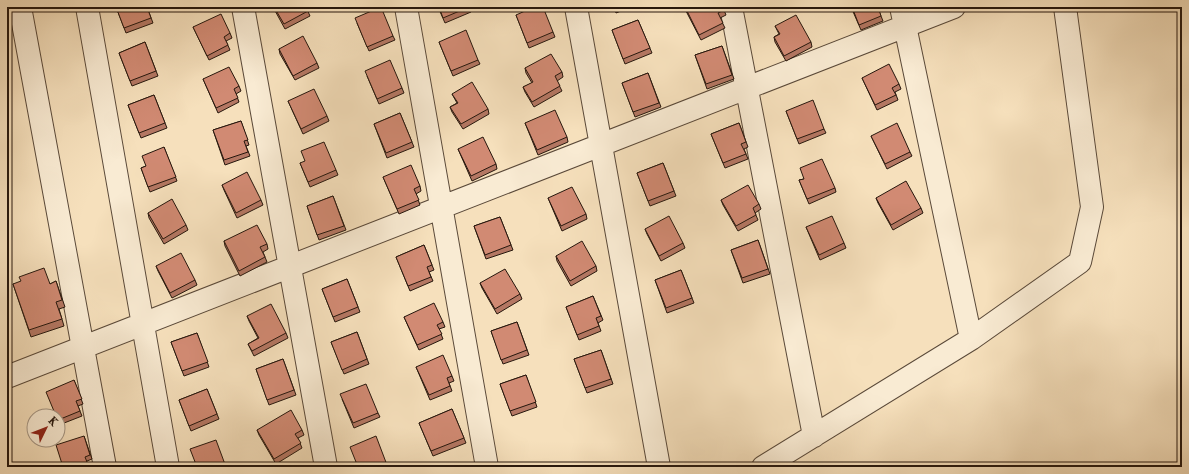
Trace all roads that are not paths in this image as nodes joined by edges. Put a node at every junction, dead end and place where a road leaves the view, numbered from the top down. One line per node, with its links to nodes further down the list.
1 (20, 7): 16 (street)
2 (87, 7): 14 (street)
3 (243, 7): 13 (street)
4 (406, 7): 12 (street)
5 (576, 7): 11 (street)
6 (731, 7): 10 (street)
7 (954, 7): 9 (street)
8 (1065, 7): 15 (street)
9 (903, 17): 10 (street); 15 (street)
10 (746, 88): 11 (street); 18 (street)
11 (601, 145): 12 (street); 23 (street)
12 (441, 207): 13 (street); 22 (street)
13 (290, 266): 14 (street); 21 (street)
14 (143, 324): 16 (street); 20 (street)
15 (971, 339): 18 (street)
16 (83, 348): 17 (street); 19 (street)
17 (7, 377)
18 (814, 436): 24 (street)
19 (105, 467)
20 (168, 467)
21 (326, 467)
22 (487, 467)
23 (660, 467)
24 (764, 467)

